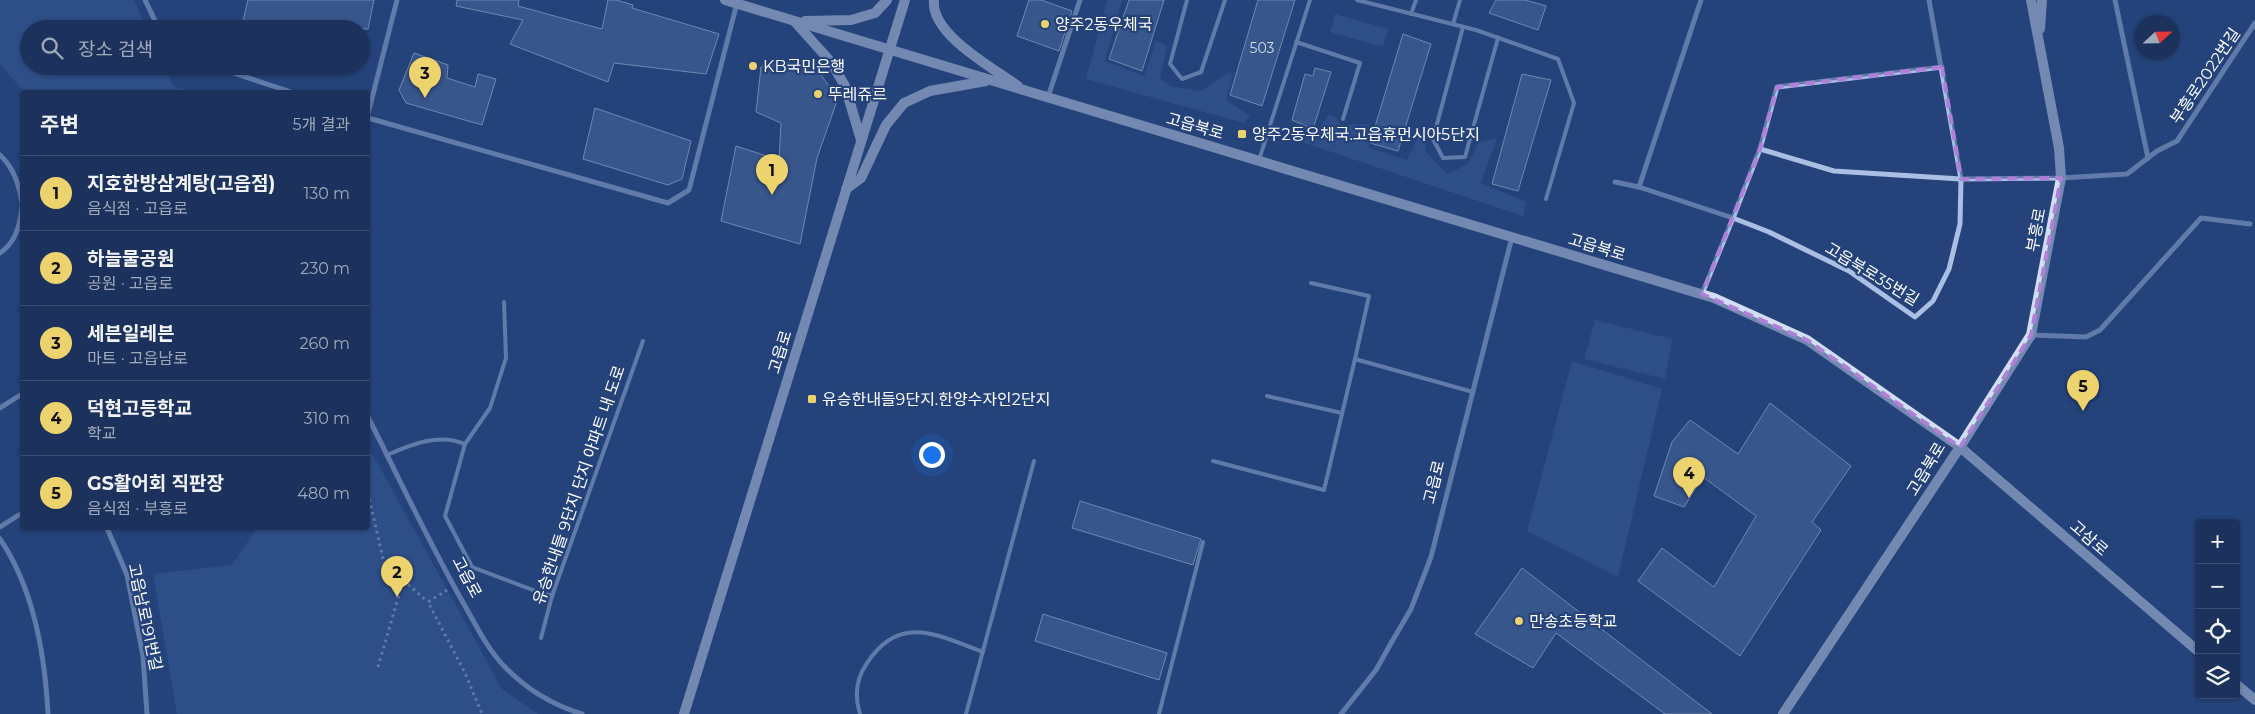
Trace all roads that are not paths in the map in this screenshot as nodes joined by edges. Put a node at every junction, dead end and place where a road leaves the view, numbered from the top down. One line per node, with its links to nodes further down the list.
1 (145, 0): 22 (street)
2 (397, 0): 37 (street)
3 (725, 0): 20 (street, 고읍북로)
4 (887, 0): 23 (street)
5 (905, 0): 30 (street, 고읍로)
6 (934, 0): 35 (street)
7 (1080, 0): 36 (street)
8 (1187, 0): 9 (lane)
9 (1224, 0)
10 (1310, 0): 28 (lane)
11 (1357, 0): 21 (lane)
12 (1416, 0): 21 (lane)
13 (1460, 0): 25 (lane)
14 (1701, 0): 48 (street)
15 (1929, 0): 31 (street, 고읍북로35번길)
16 (2023, 0): 29 (street)
17 (2031, 0): 29 (street, 부흥로)
18 (2042, 0): 29 (street)
19 (2115, 0): 43 (street)
20 (737, 2): 23 (street, 고읍북로); 38 (street)
21 (1411, 14): 25 (lane)
22 (155, 20)
23 (794, 21): 30 (street, 고읍북로); 40 (street)
24 (2255, 23): 43 (street, 부흥로2022번길)
25 (1453, 24): 26 (lane)
26 (1464, 27): 27 (lane); 27 (lane)
27 (1498, 38): 51 (lane)
28 (1296, 42): 39 (lane); 44 (lane)
29 (2039, 45): 45 (street, 부흥로)
30 (889, 50): 33 (street, 고읍북로); 40 (street, 고읍로)
31 (1942, 67): 41 (street); 46 (street, 고읍북로35번길)
32 (239, 75): 34 (street)
33 (989, 80): 35 (street, 고읍북로); 49 (street)
34 (285, 90)
35 (1024, 91): 36 (street, 고읍북로)
36 (1048, 98): 44 (street, 고읍북로)
37 (370, 108)
38 (370, 117)
39 (1343, 119)
40 (861, 140): 49 (street, 고읍로)
41 (1760, 150): 46 (street); 52 (street)
42 (0, 155): 50 (street)
43 (2148, 158): 45 (street, 부흥로2022번길)
44 (1258, 160): 55 (street, 고읍북로)
45 (2061, 178): 46 (street); 60 (street, 부흥로)
46 (1961, 179): 52 (street, 고읍북로35번길)
47 (1615, 182): 48 (street, 고읍북로35번길)
48 (1639, 187): 52 (street, 고읍북로35번길)
49 (846, 189): 88 (street, 고읍로)
50 (20, 190)
51 (1546, 199)
52 (1733, 218): 58 (street)
53 (2250, 224): 60 (street)
54 (20, 228): 56 (street)
55 (1512, 237): 58 (street, 고읍북로); 63 (street, 고읍로)
56 (0, 253)
57 (1311, 283): 62 (lane)
58 (1702, 294): 70 (street, 고읍북로)
59 (504, 302): 69 (lane, 유승한내들 9단지 단지 아파트 내 도로)
60 (2031, 335): 70 (street, 부흥로)
61 (642, 341): 79 (lane, 유승한내들 9단지 단지 아파트 내 도로)
62 (1355, 360): 63 (lane); 67 (lane)
63 (1473, 392): 92 (street, 고읍로)
64 (20, 395): 66 (street)
65 (1267, 396): 67 (lane)
66 (0, 408)
67 (1342, 413): 73 (lane)
68 (370, 421): 71 (street, 고읍로)
69 (465, 444): 71 (lane); 79 (lane, 유승한내들 9단지 단지 아파트 내 도로)
70 (1960, 447): 81 (street, 고삼로); 93 (street, 고읍북로)
71 (387, 455): 87 (street, 고읍로)
72 (1034, 461): 82 (lane)
73 (1213, 461)
74 (20, 514): 75 (street)
75 (0, 527)
76 (109, 530): 86 (street, 고읍남로191번길)
77 (0, 539): 85 (street)
78 (1203, 542): 91 (lane)
79 (549, 596): 80 (lane, 유승한내들 9단지 단지 아파트 내 도로)
80 (541, 638)
81 (2195, 649)
82 (983, 652): 89 (lane); 90 (lane)
83 (2240, 687): 84 (street)
84 (2255, 700)
85 (48, 714)
86 (147, 714)
87 (582, 714)
88 (684, 714)
89 (860, 714)
90 (966, 714)
91 (1159, 714)
92 (1341, 714)
93 (1783, 714)

